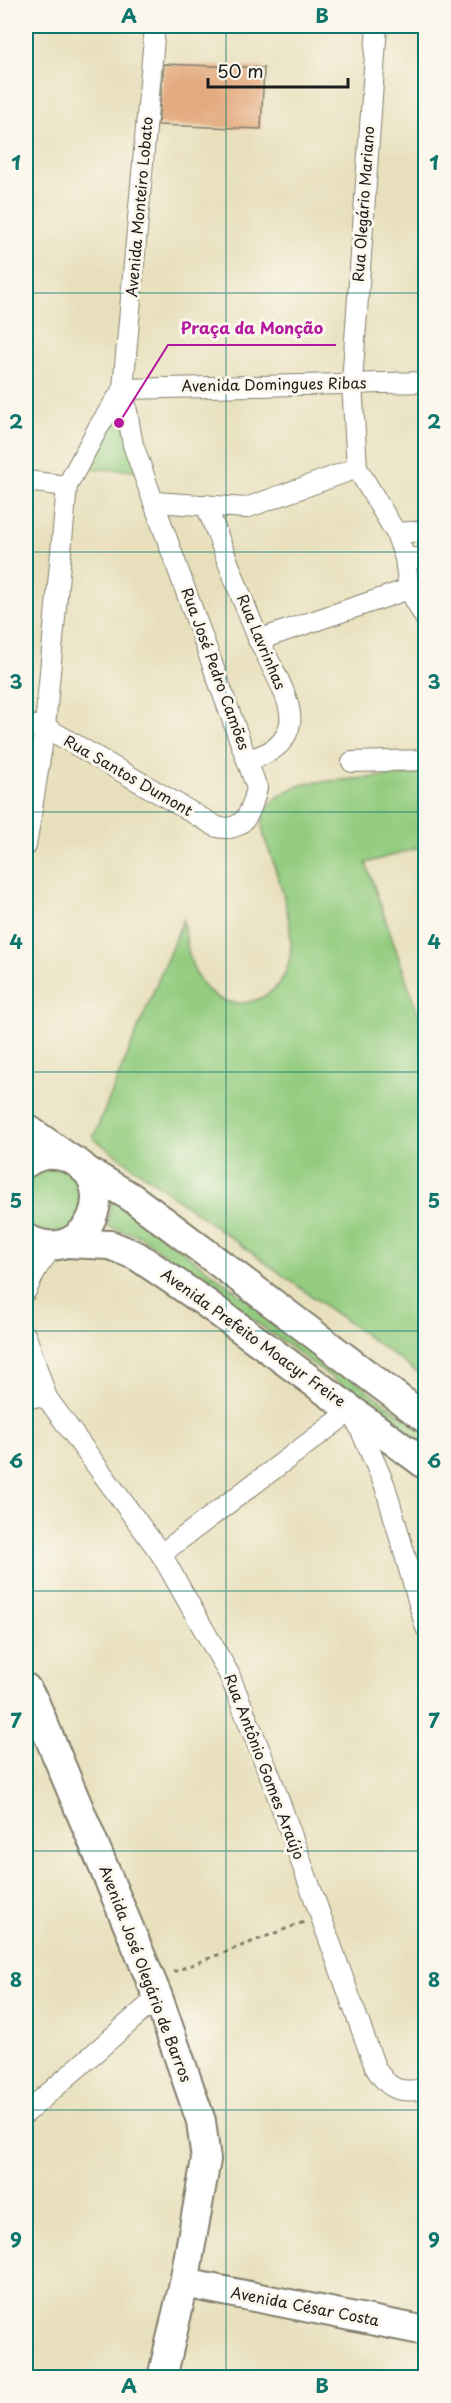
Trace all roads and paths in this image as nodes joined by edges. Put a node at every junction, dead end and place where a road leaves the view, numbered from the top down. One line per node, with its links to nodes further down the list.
1 (154, 26): 5 (street, Avenida Monteiro Lobato)
2 (376, 26): 4 (street, Rua Olegário Mariano)
3 (426, 382): 4 (street, Avenida Domingues Ribas)
4 (352, 383): 5 (street, Avenida Domingues Ribas); 6 (street)
5 (123, 389): 8 (street); 9 (street, Rua José Pedro Camões)
6 (357, 468): 10 (street); 12 (street)
7 (26, 481): 8 (street)
8 (68, 486): 18 (street)
9 (154, 502): 10 (street); 19 (street, Rua José Pedro Camões)
10 (206, 505): 17 (street, Rua Lavrinhas)
11 (426, 531): 12 (street)
12 (396, 533): 13 (street)
13 (405, 558): 14 (street); 15 (street)
14 (426, 558)
15 (409, 589): 16 (street); 17 (street)
16 (426, 620)
17 (258, 640): 19 (street, Rua Lavrinhas)
18 (35, 726): 22 (street, Rua Santos Dumont); 23 (street)
19 (248, 760): 22 (street, Rua José Pedro Camões)
20 (426, 760): 21 (street)
21 (352, 762)
22 (230, 830)
23 (26, 846)
24 (26, 1128): 26 (main road)
25 (26, 1163): 26 (main road)
26 (77, 1164): 28 (main road); 34 (main road)
27 (26, 1238): 28 (main road, Avenida Prefeito Moacyr Freire)
28 (60, 1245): 29 (street); 33 (main road, Avenida Prefeito Moacyr Freire)
29 (26, 1291)
30 (26, 1336): 32 (street, Rua Antônio Gomes Araújo)
31 (26, 1396): 32 (street)
32 (47, 1398): 36 (street, Rua Antônio Gomes Araújo)
33 (352, 1410): 35 (main road, Avenida Prefeito Moacyr Freire); 36 (street); 37 (street)
34 (426, 1419)
35 (426, 1465)
36 (161, 1554): 39 (street, Rua Antônio Gomes Araújo)
37 (426, 1628)
38 (26, 1688): 40 (main road, Avenida José Olegário de Barros)
39 (320, 1916): 40 (path); 41 (street, Rua Antônio Gomes Araújo)
40 (154, 1989): 42 (street); 43 (main road, Avenida José Olegário de Barros)
41 (426, 2089)
42 (26, 2113)
43 (184, 2283): 44 (main road, Avenida César Costa); 45 (main road, Avenida José Olegário de Barros)
44 (426, 2331)
45 (162, 2378)

